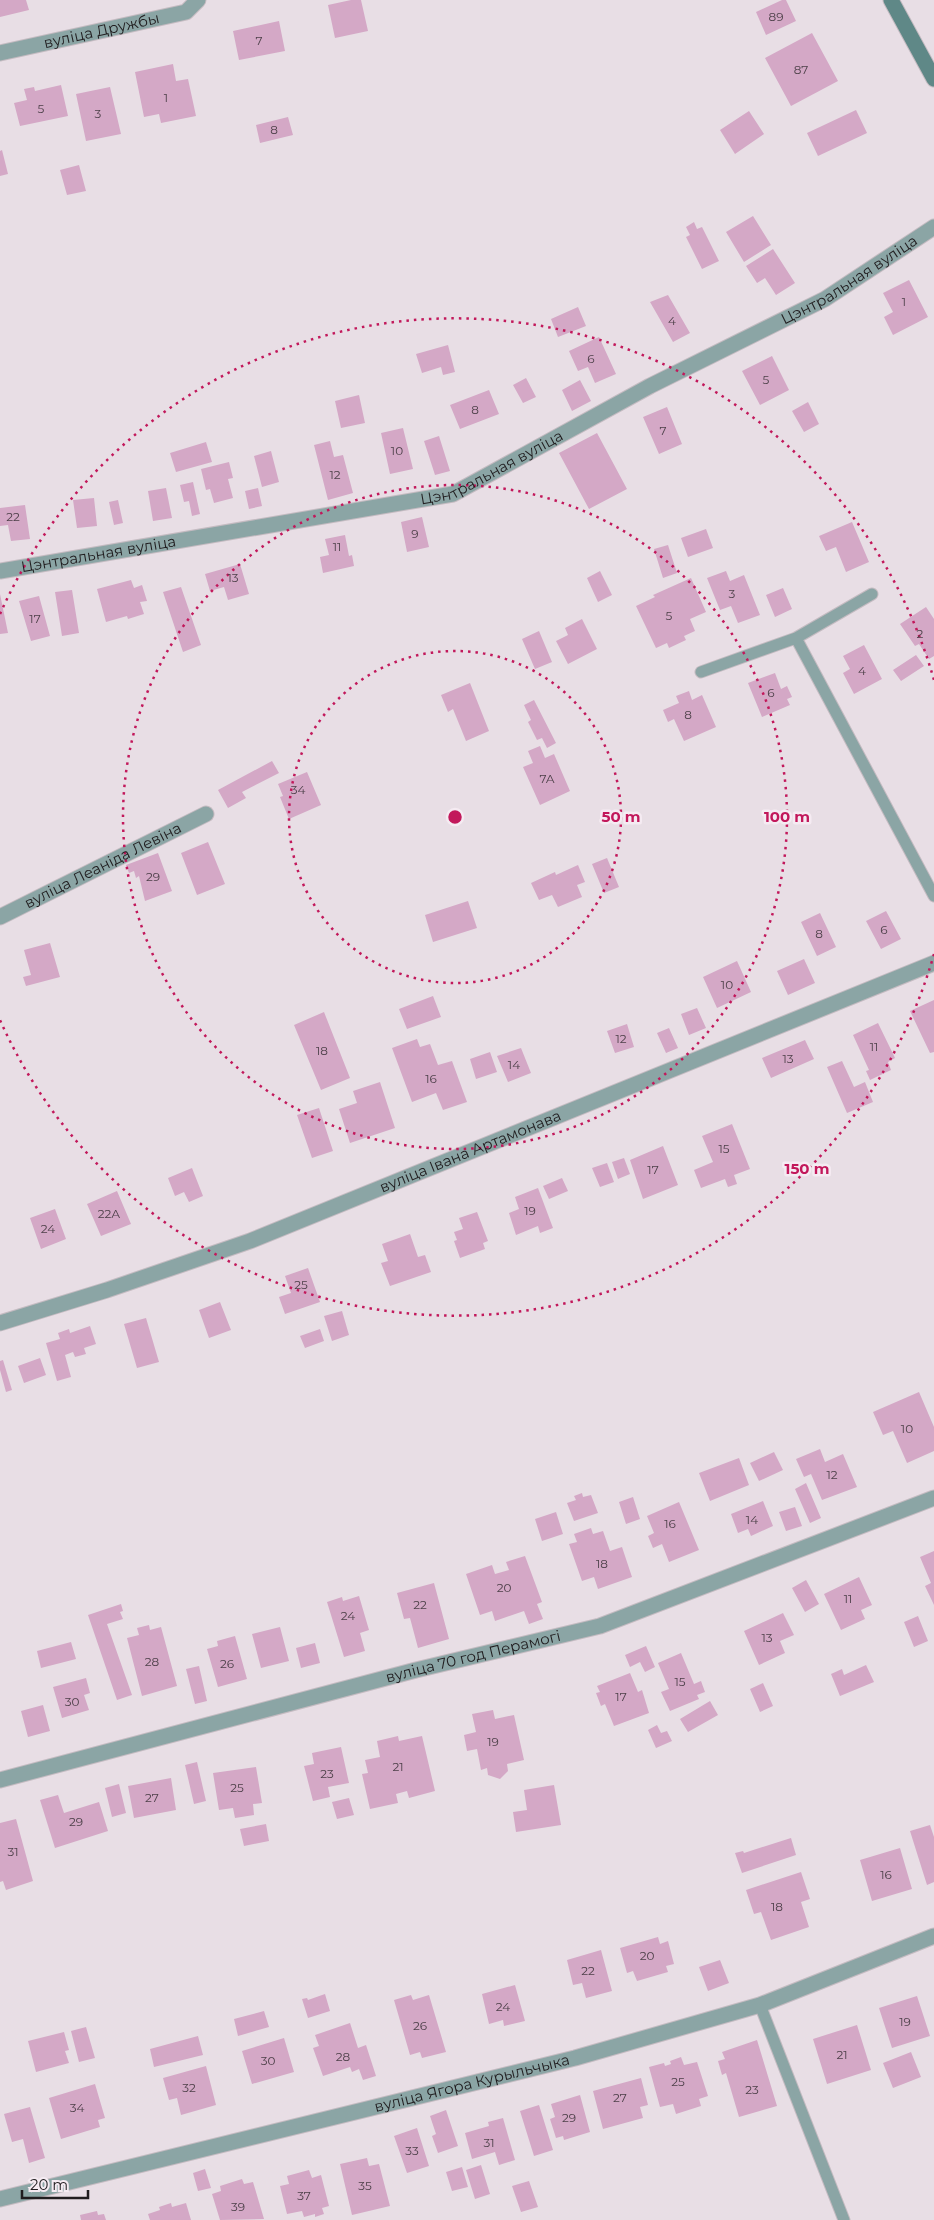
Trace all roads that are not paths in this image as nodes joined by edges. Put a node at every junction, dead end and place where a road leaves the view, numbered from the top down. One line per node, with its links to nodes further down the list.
1 (198, 0): 3 (street, вуліца Дружбы)
2 (891, 0): 4 (main road)
3 (0, 53)
4 (934, 79)
5 (934, 226): 6 (street, Цэнтральная вуліца)
6 (0, 571)
7 (872, 594): 8 (lane)
8 (796, 638): 9 (lane); 11 (lane)
9 (702, 672)
10 (206, 814): 12 (street, вуліца Леаніда Левіна)
11 (934, 896)
12 (0, 917)
13 (934, 962): 14 (street, вуліца Івана Артамонава)
14 (0, 1323)
15 (934, 1498): 16 (street, вуліца 70 год Перамогі)
16 (0, 1780)
17 (934, 1936): 18 (street, вуліца Ягора Курыльчыка)
18 (760, 2005): 19 (street, вуліца Ягора Курыльчыка); 20 (lane)
19 (0, 2198)
20 (844, 2220)

